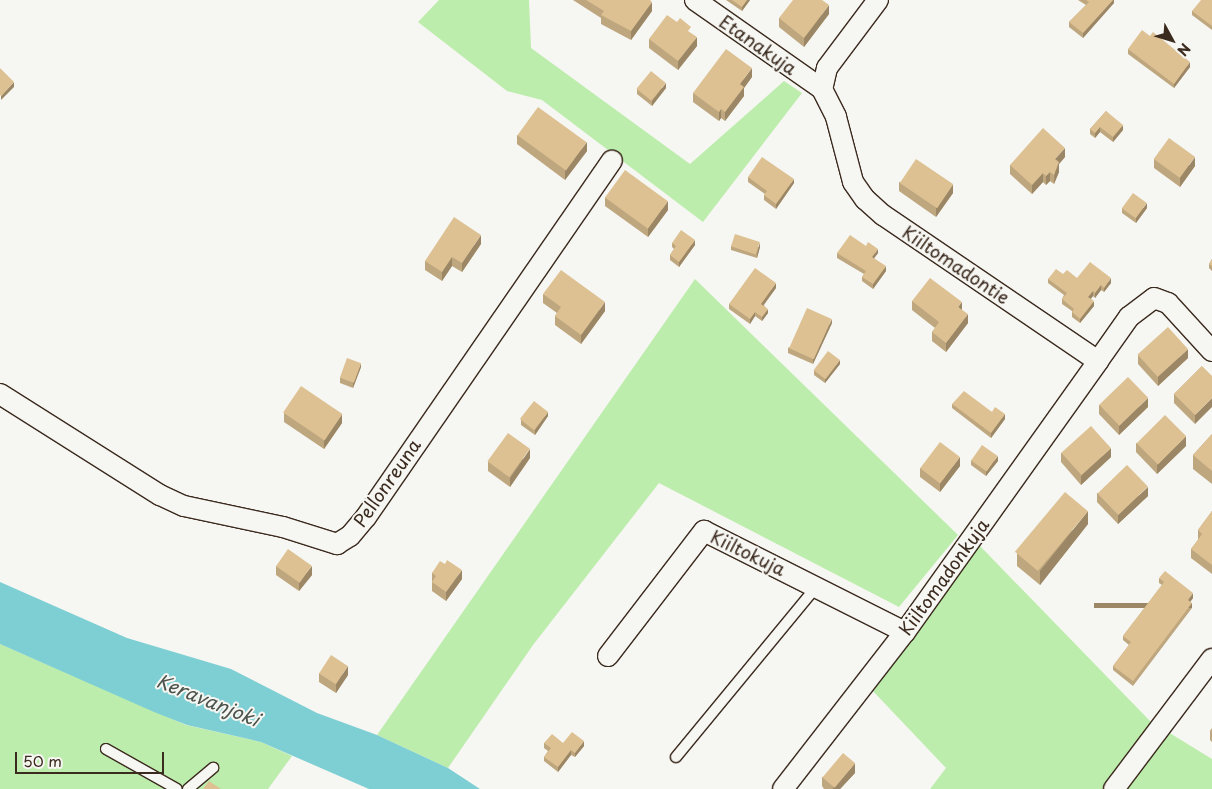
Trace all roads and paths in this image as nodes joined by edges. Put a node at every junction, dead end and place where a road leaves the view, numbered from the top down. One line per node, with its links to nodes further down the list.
1 (695, 0): 3 (street, Etanakuja)
2 (878, 0): 3 (street)
3 (822, 89): 6 (street, Kiiltomadontie)
4 (612, 161): 7 (street, Pellonreuna)
5 (1212, 351): 6 (street)
6 (1098, 361): 9 (street, Kiiltomadonkuja)
7 (0, 394)
8 (816, 587): 9 (street, Kiiltokuja); 10 (street, Kiiltokuja); 13 (lane)
9 (905, 632): 17 (street, Kiiltomadonkuja)
10 (608, 656)
11 (1212, 659): 18 (street)
12 (106, 749): 15 (lane)
13 (676, 757)
14 (212, 768): 16 (lane)
15 (177, 789)
16 (188, 789)
17 (783, 789)
18 (1114, 789)

